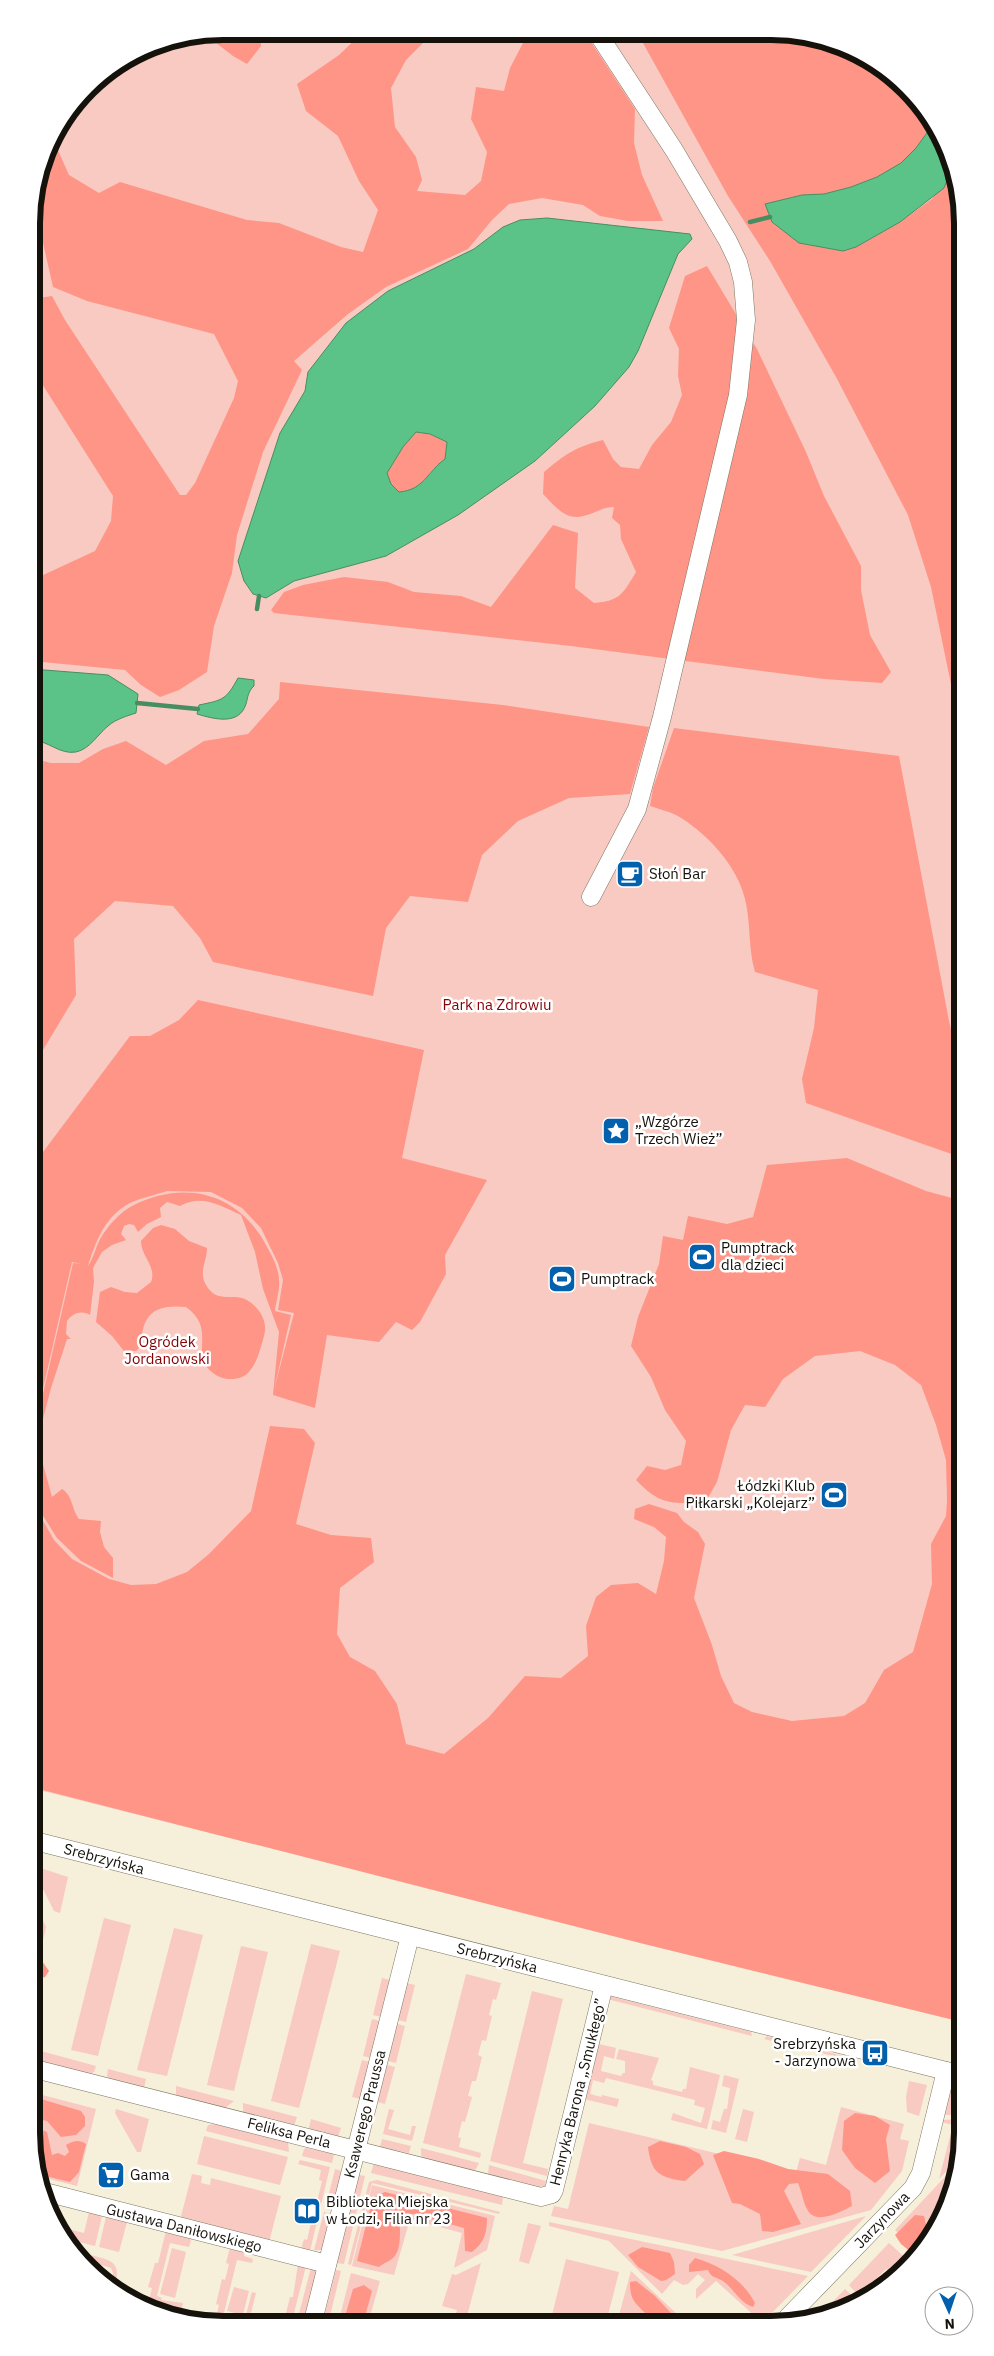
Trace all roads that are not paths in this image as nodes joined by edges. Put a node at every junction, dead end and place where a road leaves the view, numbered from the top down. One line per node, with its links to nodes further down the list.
1 (602, 40): 2 (street)
2 (591, 896)
3 (40, 1842): 4 (street, Srebrzyńska)
4 (410, 1936): 5 (street, Srebrzyńska); 8 (street, Ksawerego Praussa)
5 (604, 1985): 7 (street, Srebrzyńska); 10 (street, Henryka Barona „Smukłego”)
6 (40, 2070): 8 (street, Feliksa Perla)
7 (954, 2073): 12 (street, Jarzynowa)
8 (356, 2150): 10 (street, Feliksa Perla); 11 (street, Ksawerego Praussa)
9 (51, 2193): 11 (street, Gustawa Daniłowskiego)
10 (547, 2196)
11 (327, 2264): 13 (street, Ksawerego Praussa)
12 (790, 2315)
13 (314, 2316)

